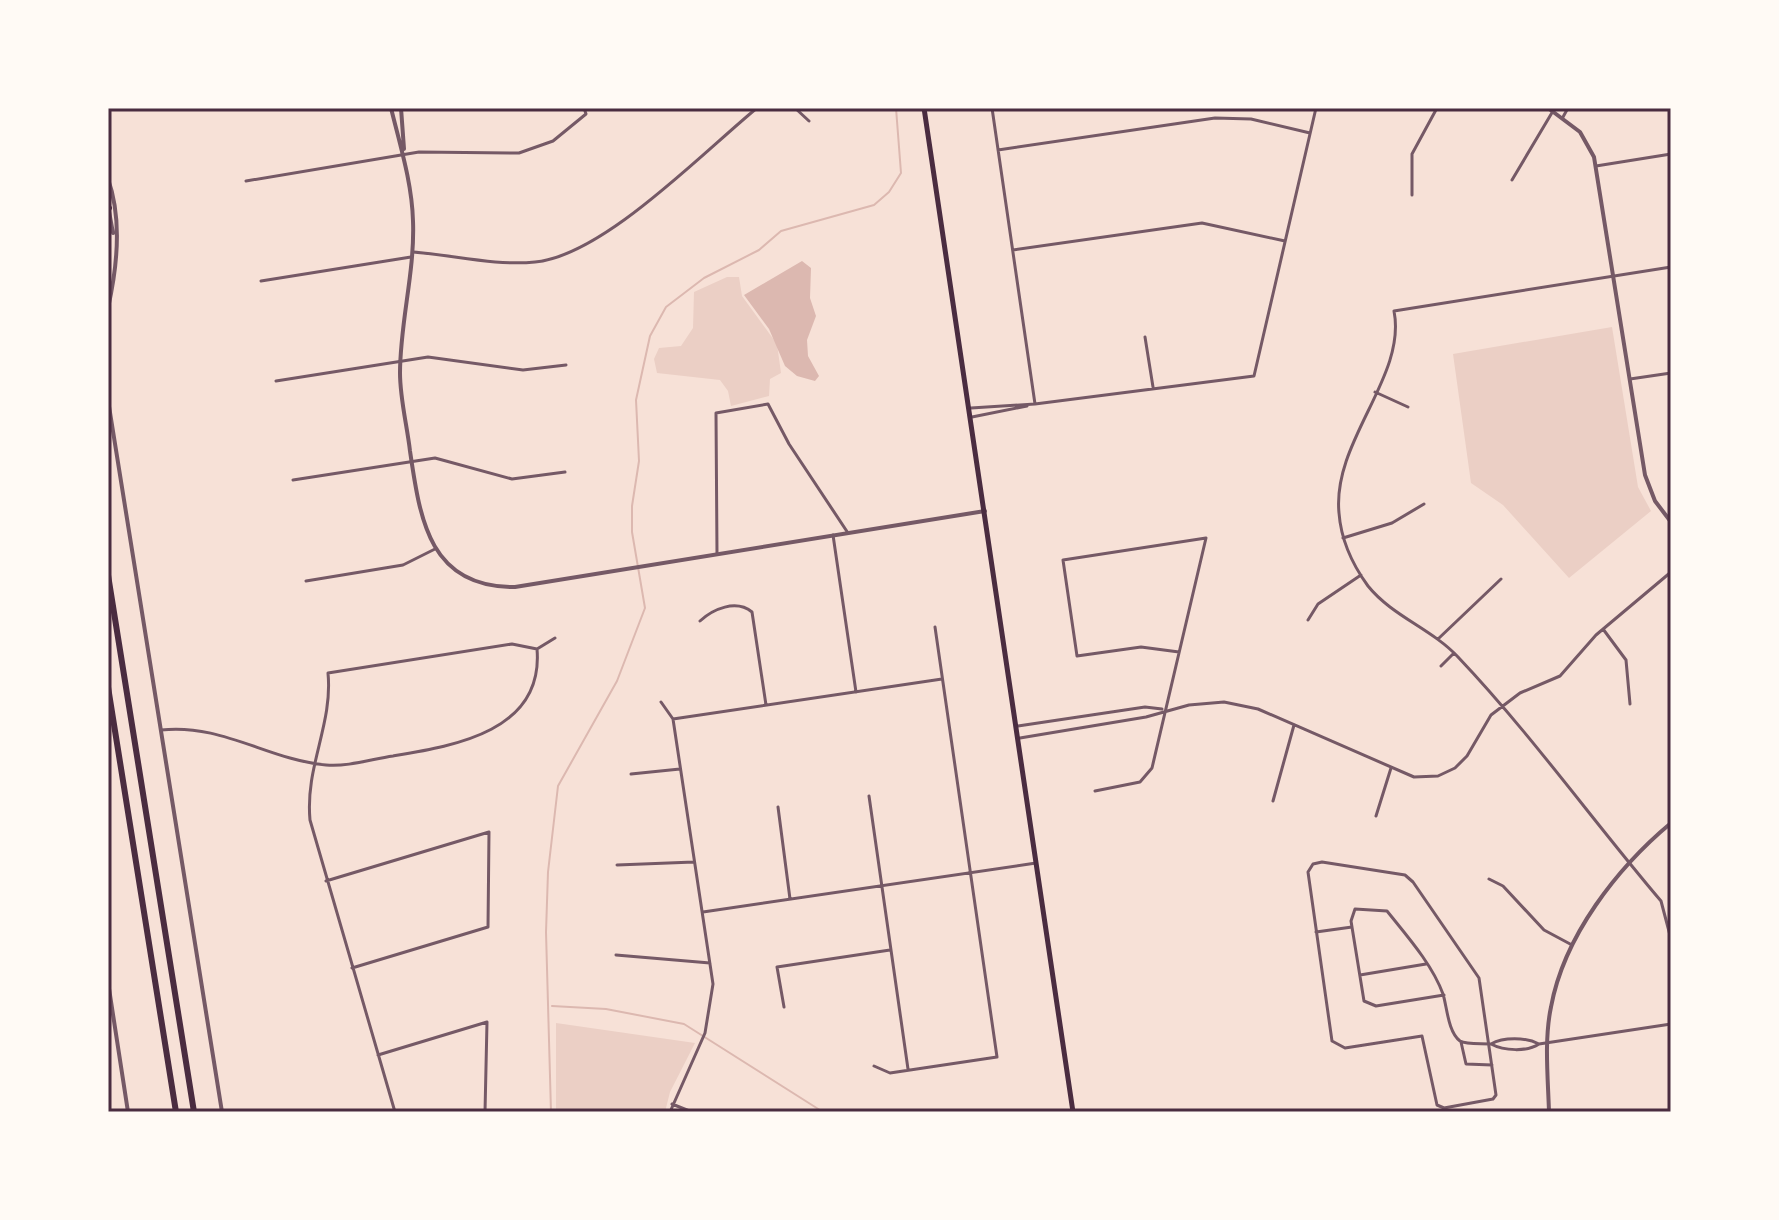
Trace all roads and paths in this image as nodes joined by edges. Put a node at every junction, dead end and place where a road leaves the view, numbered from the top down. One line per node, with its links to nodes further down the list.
1 (391, 108): 17 (street)
2 (401, 108): 17 (street)
3 (584, 108): 17 (street)
4 (757, 108): 27 (street)
5 (795, 108): 13 (street)
6 (924, 108): 43 (main road)
7 (992, 108): 15 (street)
8 (1316, 108): 14 (street)
9 (1437, 108): 22 (street)
10 (1568, 108): 12 (street)
11 (1551, 110): 12 (street); 20 (street)
12 (1563, 117): 18 (street)
13 (809, 121)
14 (1310, 133): 15 (street); 24 (street)
15 (998, 150): 26 (street)
16 (1671, 154): 18 (street)
17 (403, 155): 21 (street); 27 (street)
18 (1596, 166): 29 (street)
19 (108, 179): 25 (street)
20 (1512, 180)
21 (246, 181)
22 (1412, 195)
23 (108, 207): 25 (street)
24 (1285, 241): 26 (street); 38 (street)
25 (115, 243): 31 (street)
26 (1012, 250): 41 (street)
27 (411, 255): 30 (street); 33 (street)
28 (1671, 267): 29 (street)
29 (1613, 276): 36 (street); 39 (street)
30 (261, 281)
31 (108, 308)
32 (1145, 337): 38 (street)
33 (400, 361): 34 (street); 37 (street); 45 (street)
34 (566, 365)
35 (1671, 373): 36 (street)
36 (1630, 379): 50 (street)
37 (276, 381)
38 (1153, 387): 41 (street)
39 (1375, 392): 42 (street); 53 (street)
40 (108, 400): 82 (street)
41 (1035, 404): 43 (street); 44 (street)
42 (1408, 407)
43 (971, 408): 44 (main road)
44 (972, 417): 49 (main road)
45 (412, 461): 46 (street); 47 (street); 54 (street)
46 (565, 472)
47 (293, 480)
48 (1424, 504): 53 (street)
49 (986, 510): 51 (street); 81 (main road)
50 (1671, 522)
51 (848, 533): 52 (street); 55 (street)
52 (833, 535): 55 (street); 73 (street)
53 (1343, 538): 58 (street)
54 (435, 549): 55 (street); 60 (street)
55 (717, 554)
56 (1671, 572): 64 (street)
57 (108, 575): 130 (highway)
58 (1361, 575): 61 (street); 66 (street)
59 (1501, 579): 66 (street)
60 (306, 581)
61 (1308, 620)
62 (700, 621): 76 (street)
63 (935, 627): 71 (street)
64 (1603, 629): 75 (street); 77 (street)
65 (555, 638): 67 (street)
66 (1438, 639): 69 (street)
67 (537, 649): 84 (street); 84 (street)
68 (1179, 652): 68 (street); 78 (street)
69 (1454, 653): 70 (street); 77 (street)
70 (1441, 666)
71 (942, 679): 73 (street); 98 (street)
72 (108, 687): 129 (highway)
73 (856, 692): 76 (street)
74 (661, 702): 79 (street)
75 (1630, 704)
76 (766, 705): 79 (street)
77 (1501, 706): 85 (street); 96 (street)
78 (1166, 709): 80 (street); 81 (street); 83 (street); 88 (street)
79 (673, 719): 86 (street)
80 (1294, 725): 85 (street); 90 (street)
81 (1018, 726): 83 (main road)
82 (161, 730): 84 (street); 131 (street)
83 (1020, 738): 95 (main road)
84 (313, 762): 100 (street)
85 (1391, 768): 92 (street)
86 (680, 769): 87 (street); 94 (street)
87 (631, 774)
88 (1095, 791)
89 (869, 796): 101 (street)
90 (1273, 801)
91 (778, 807): 102 (street)
92 (1376, 816)
93 (1671, 823): 96 (street)
94 (694, 862): 97 (street); 103 (street)
95 (1036, 863): 98 (street); 136 (main road)
96 (1629, 863): 106 (street); 107 (street)
97 (617, 865)
98 (971, 872): 101 (street); 126 (street)
99 (1489, 879): 107 (street)
100 (326, 881): 112 (street); 112 (street)
101 (881, 885): 102 (street); 108 (street)
102 (790, 899): 103 (street)
103 (702, 912): 110 (street)
104 (1352, 927): 105 (street); 111 (street); 113 (street)
105 (1316, 932): 121 (street); 124 (street)
106 (1671, 939)
107 (1572, 946): 120 (street)
108 (890, 950): 117 (street); 126 (street)
109 (616, 955): 110 (street)
110 (710, 963): 127 (street)
111 (1426, 964): 113 (street); 115 (street)
112 (352, 968): 123 (street)
113 (1360, 975): 115 (street)
114 (108, 982): 116 (street)
115 (1444, 995): 119 (street)
116 (110, 1002): 128 (street)
117 (784, 1007)
118 (1671, 1024): 120 (street)
119 (1461, 1042): 121 (street); 124 (street)
120 (1548, 1043): 122 (street); 137 (street)
121 (1491, 1044): 122 (street); 122 (street); 124 (street)
122 (1539, 1044)
123 (378, 1055): 132 (street); 133 (street)
124 (1492, 1065)
125 (874, 1066): 126 (street)
126 (908, 1069)
127 (672, 1104): 134 (street); 135 (street)
128 (128, 1112)
129 (176, 1112)
130 (194, 1112)
131 (222, 1112)
132 (395, 1112)
133 (485, 1112)
134 (670, 1112)
135 (692, 1112)
136 (1073, 1112)
137 (1549, 1112)

